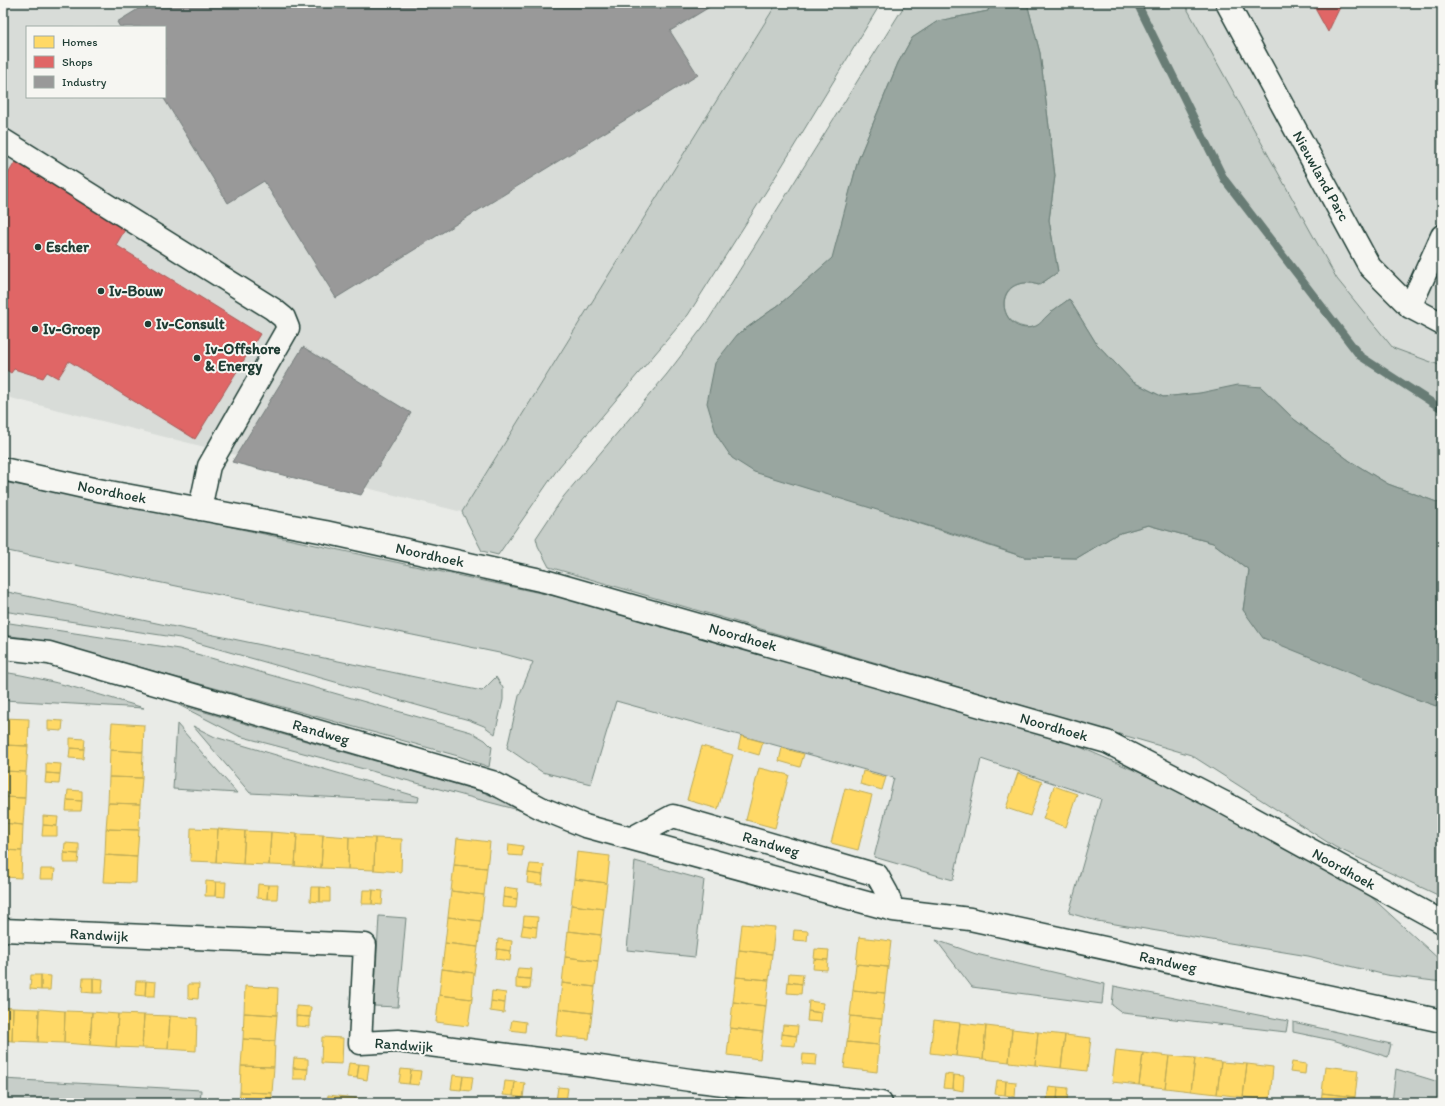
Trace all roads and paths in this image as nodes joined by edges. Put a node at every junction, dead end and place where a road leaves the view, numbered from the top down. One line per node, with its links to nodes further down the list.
1 (1227, 3): 4 (street, Nieuwland Parc)
2 (3, 140): 7 (street)
3 (1442, 236): 4 (street)
4 (1410, 307): 5 (street, Nieuwland Parc)
5 (1442, 324)
6 (3, 469): 7 (street, Noordhoek)
7 (200, 509): 11 (street, Noordhoek)
8 (3, 648): 9 (street, Randweg)
9 (632, 838): 10 (street, Randweg); 10 (street, Randweg)
10 (893, 910): 13 (street, Randweg)
11 (1442, 922)
12 (3, 930): 14 (street, Randwijk)
13 (1442, 1021)
14 (881, 1103)

